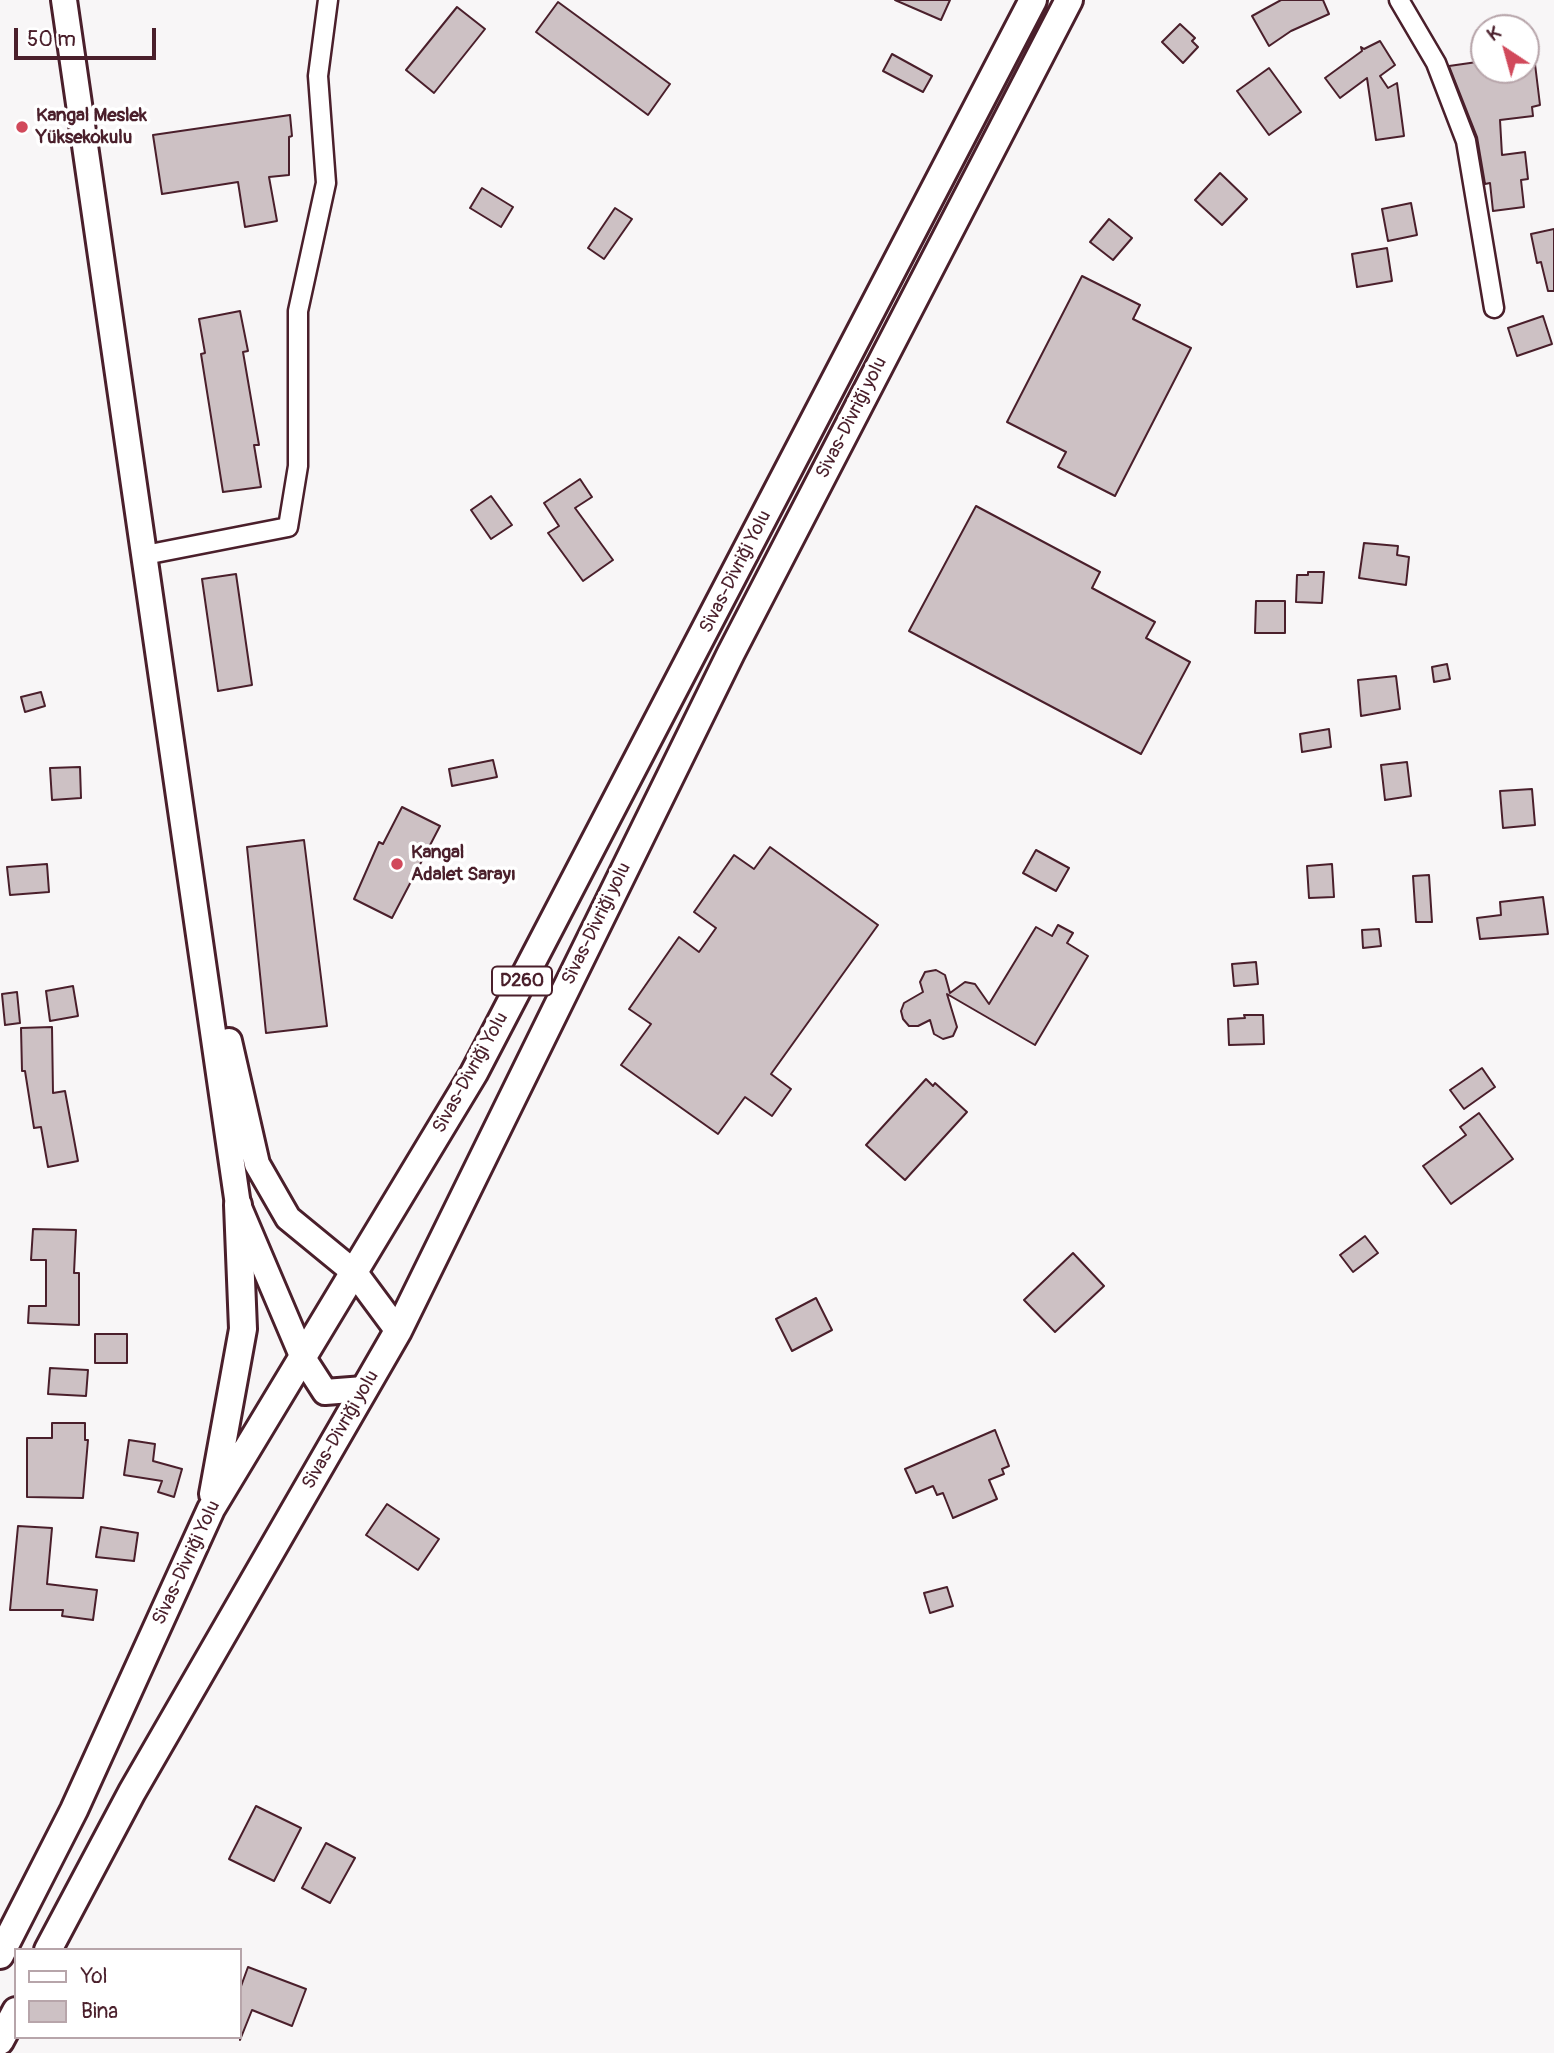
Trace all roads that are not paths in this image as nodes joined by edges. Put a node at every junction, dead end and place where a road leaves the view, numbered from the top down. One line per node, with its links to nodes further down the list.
1 (64, 0): 7 (street)
2 (328, 0): 7 (street)
3 (1033, 0): 10 (main road, Sivas-Divriği Yolu / D260)
4 (1069, 0): 11 (main road, Sivas-Divriği yolu / D260)
5 (1399, 0): 6 (street)
6 (1494, 308)
7 (145, 555): 8 (street)
8 (192, 880): 9 (street); 10 (street)
9 (237, 1205): 12 (street); 14 (main road)
10 (355, 1273): 11 (street); 12 (main road, Sivas-Divriği Yolu / D260)
11 (398, 1331): 13 (main road, Sivas-Divriği yolu / D260)
12 (303, 1359): 13 (street); 14 (main road, Sivas-Divriği Yolu / D260)
13 (364, 1389): 15 (main road, Sivas-Divriği yolu / D260)
14 (211, 1509): 16 (main road, Sivas-Divriği Yolu / D260)
15 (49, 1948)
16 (0, 1955)
17 (14, 2015): 18 (main road)
18 (0, 2041)

